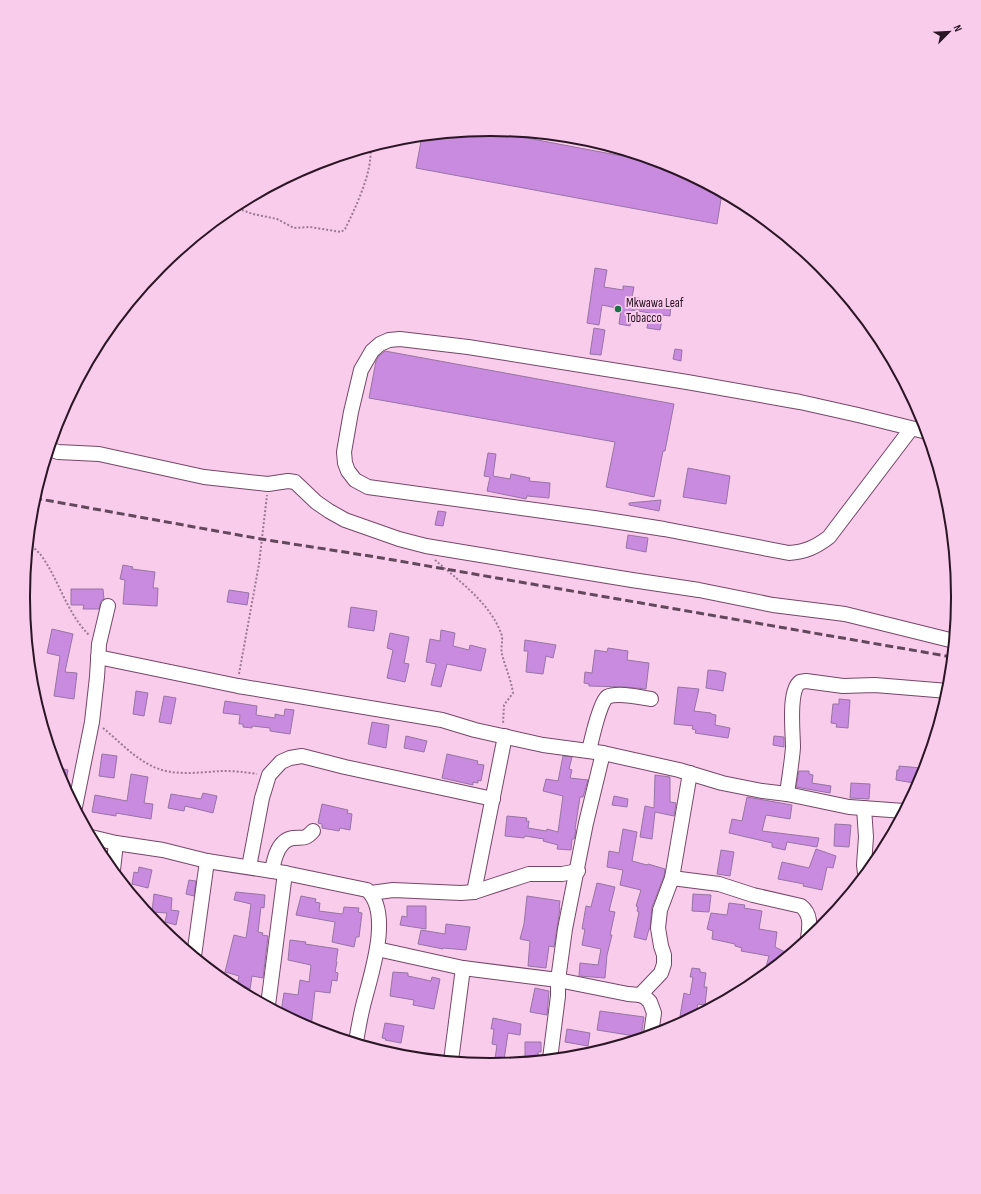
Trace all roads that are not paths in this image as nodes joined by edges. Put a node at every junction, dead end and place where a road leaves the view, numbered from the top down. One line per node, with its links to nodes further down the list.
1 (911, 429): 1 (street); 2 (street)
2 (920, 431)
3 (54, 451): 5 (street)
4 (108, 606): 6 (street)
5 (949, 640)
6 (99, 650): 9 (street); 14 (street)
7 (941, 690): 12 (street)
8 (651, 699): 10 (street)
9 (505, 736): 10 (street); 13 (street)
10 (596, 752): 11 (street); 24 (street)
11 (690, 773): 12 (street); 26 (street)
12 (787, 794): 15 (street)
13 (493, 799): 23 (street); 27 (street)
14 (76, 800)
15 (864, 808): 16 (street); 22 (street)
16 (898, 811)
17 (313, 831): 25 (street)
18 (99, 839): 19 (street)
19 (116, 843): 20 (street); 21 (street)
20 (114, 861)
21 (207, 861): 23 (street); 30 (street)
22 (866, 863)
23 (249, 867): 25 (street)
24 (578, 871): 27 (street); 33 (street)
25 (279, 872): 28 (street); 35 (street)
26 (672, 878): 29 (street); 34 (street)
27 (474, 892): 28 (street)
28 (371, 893): 31 (street)
29 (809, 929)
30 (195, 950)
31 (377, 950): 32 (street); 37 (street)
32 (463, 968): 33 (street); 39 (street)
33 (558, 980): 34 (street); 38 (street)
34 (640, 995): 36 (street)
35 (268, 1000)
36 (652, 1028)
37 (357, 1038)
38 (551, 1054)
39 (452, 1056)

